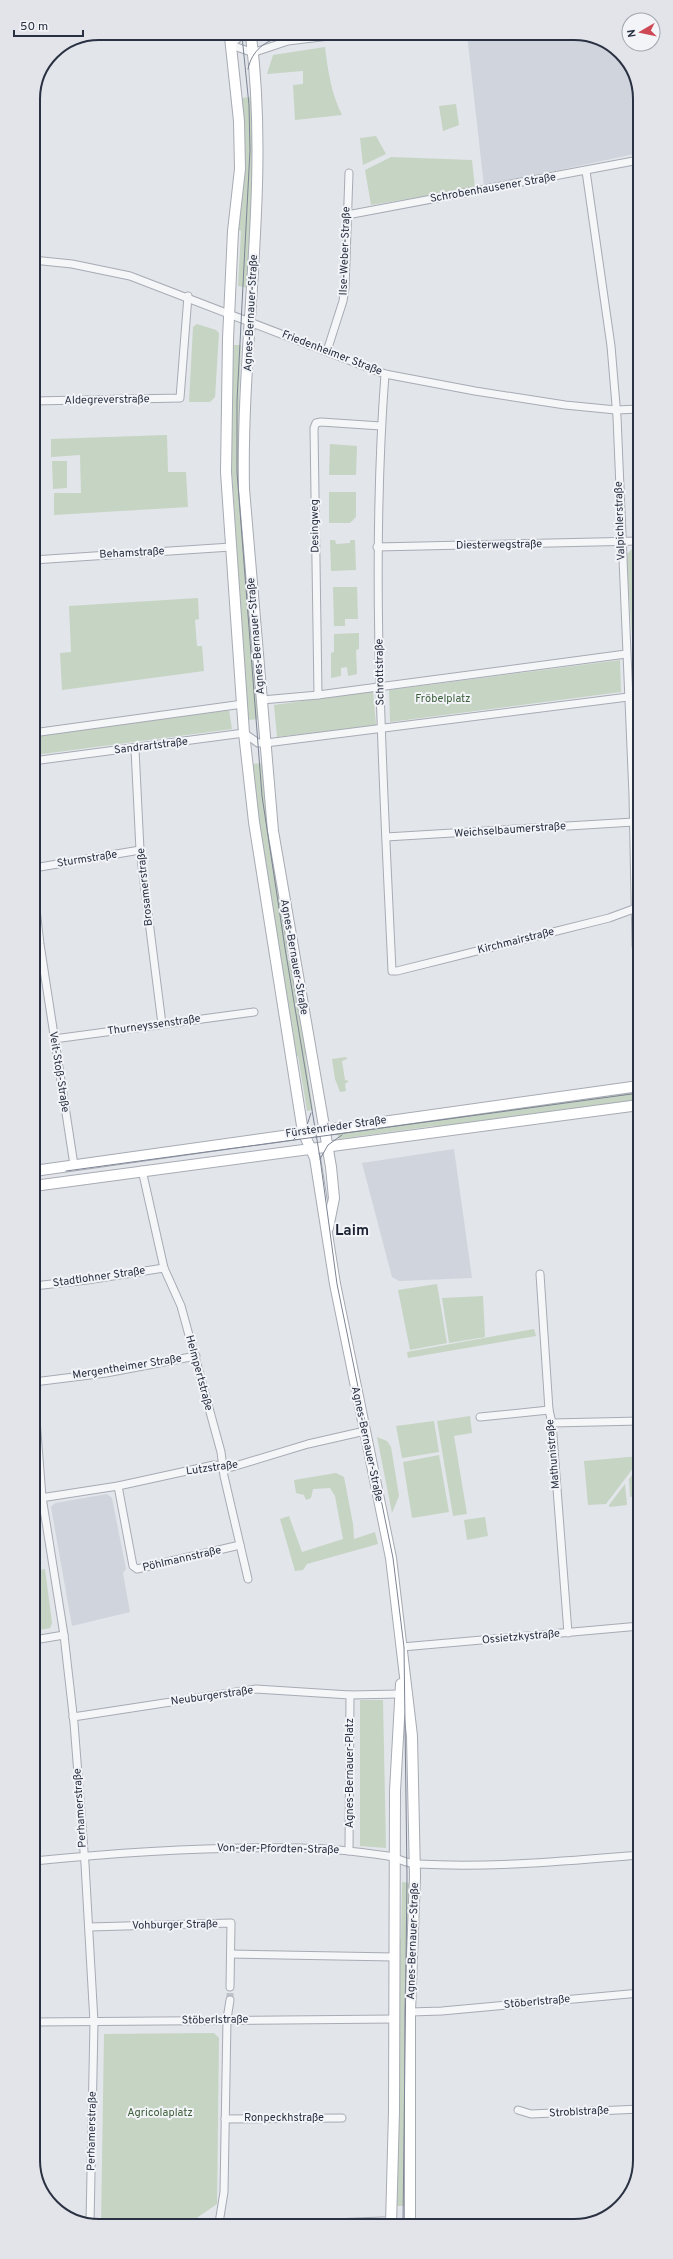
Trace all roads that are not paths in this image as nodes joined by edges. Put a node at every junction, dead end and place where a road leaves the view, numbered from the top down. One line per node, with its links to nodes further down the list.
1 (252, 40): 4 (main road, Agnes-Bernauer-Straße)
2 (296, 40): 4 (street)
3 (230, 41): 4 (street); 11 (main road, Agnes-Bernauer-Straße)
4 (253, 52): 12 (main road, Agnes-Bernauer-Straße)
5 (633, 161): 6 (street, Schrobenhausener Straße)
6 (586, 171): 8 (street, Schrobenhausener Straße); 17 (street, Valpichlerstraße)
7 (349, 173): 8 (street, Ilse-Weber-Straße)
8 (347, 215): 13 (street, Ilse-Weber-Straße)
9 (40, 261): 10 (street, Friedenheimer Straße)
10 (188, 296): 11 (street, Friedenheimer Straße); 15 (street, Aldegreverstraße)
11 (229, 312): 12 (street, Friedenheimer Straße); 22 (main road, Agnes-Bernauer-Straße)
12 (250, 322): 13 (street, Friedenheimer Straße); 29 (main road, Agnes-Bernauer-Straße)
13 (327, 351): 14 (street, Friedenheimer Straße)
14 (385, 374): 17 (street, Friedenheimer Straße); 18 (street, Schrottstraße)
15 (40, 401)
16 (633, 409): 17 (street, Friedenheimer Straße)
17 (616, 410): 20 (street, Valpichlerstraße)
18 (381, 426): 21 (street, Schrottstraße); 26 (street, Desingweg)
19 (633, 542): 20 (street, Diesterwegstraße)
20 (621, 543): 21 (street, Diesterwegstraße); 24 (street, Valpichlerstraße)
21 (377, 547): 25 (street, Schrottstraße)
22 (231, 548): 23 (street, Behamstraße); 30 (main road, Agnes-Bernauer-Straße)
23 (40, 560)
24 (626, 654): 25 (street); 27 (street, Valpichlerstraße)
25 (381, 686): 26 (street); 31 (street, Schrottstraße)
26 (318, 695): 29 (street)
27 (628, 697): 28 (street); 31 (street); 36 (street, Valpichlerstraße)
28 (633, 698)
29 (262, 700): 34 (main road, Agnes-Bernauer-Straße)
30 (243, 704): 32 (street); 33 (main road, Agnes-Bernauer-Straße)
31 (382, 729): 34 (street); 39 (street, Schrottstraße)
32 (40, 732)
33 (244, 734): 34 (street); 35 (street, Sandrartstraße); 51 (main road, Agnes-Bernauer-Straße)
34 (266, 743): 50 (main road, Agnes-Bernauer-Straße)
35 (135, 749): 37 (street, Sandrartstraße); 40 (street, Brosamerstraße)
36 (633, 758)
37 (40, 760)
38 (633, 822): 39 (street, Weichselbaumerstraße)
39 (386, 838): 44 (street, Schrottstraße)
40 (140, 850): 41 (street, Sturmstraße); 46 (street, Brosamerstraße)
41 (40, 867)
42 (633, 909): 44 (street, Kirchmairstraße)
43 (40, 937): 47 (street, Veit-Stoß-Straße)
44 (392, 971)
45 (254, 1012): 46 (street, Thurneyssenstraße)
46 (162, 1024): 47 (street, Thurneyssenstraße)
47 (54, 1039): 54 (street, Veit-Stoß-Straße)
48 (633, 1087): 50 (main road, Fürstenrieder Straße)
49 (633, 1106): 52 (main road, Fürstenrieder Straße)
50 (325, 1129): 51 (main road, Fürstenrieder Straße); 52 (main road, Agnes-Bernauer-Straße)
51 (303, 1132): 53 (main road, Agnes-Bernauer-Straße); 54 (main road, Fürstenrieder Straße)
52 (328, 1146): 53 (main road, Fürstenrieder Straße); 58 (main road, Agnes-Bernauer-Straße)
53 (311, 1148): 56 (main road, Fürstenrieder Straße); 58 (main road, Agnes-Bernauer-Straße)
54 (74, 1165): 55 (main road, Fürstenrieder Straße)
55 (40, 1170)
56 (142, 1170): 57 (main road, Fürstenrieder Straße); 59 (street, Helmpertstraße)
57 (40, 1185)
58 (328, 1230): 68 (main road, Agnes-Bernauer-Straße)
59 (164, 1268): 61 (street, Stadtlohner Straße); 62 (street, Helmpertstraße)
60 (540, 1274): 64 (street, Mathunistraße)
61 (40, 1285)
62 (196, 1356): 63 (street, Mergentheimer Straße); 69 (street, Helmpertstraße)
63 (40, 1381)
64 (548, 1410): 65 (street); 67 (street, Mathunistraße)
65 (480, 1417)
66 (633, 1421): 67 (street)
67 (552, 1423): 76 (street, Mathunistraße)
68 (365, 1431): 69 (street, Lutzstraße); 79 (main road, Agnes-Bernauer-Straße)
69 (222, 1466): 71 (street, Lutzstraße); 73 (street, Helmpertstraße)
70 (40, 1471): 72 (street, Perhamerstraße)
71 (118, 1486): 72 (street, Lutzstraße); 73 (street, Pöhlmannstraße)
72 (42, 1497): 77 (street, Perhamerstraße)
73 (240, 1545): 74 (street, Helmpertstraße)
74 (248, 1579)
75 (633, 1627): 76 (street, Ossietzkystraße)
76 (568, 1633): 79 (street, Ossietzkystraße)
77 (64, 1635): 78 (street); 83 (street, Perhamerstraße)
78 (40, 1639)
79 (402, 1647): 80 (main road, Agnes-Bernauer-Straße)
80 (402, 1658): 81 (main road, Agnes-Bernauer-Straße); 89 (main road, Agnes-Bernauer-Straße)
81 (400, 1694): 82 (street, Neuburgerstraße); 87 (main road, Agnes-Bernauer-Straße)
82 (350, 1695): 83 (street, Neuburgerstraße); 84 (street, Agnes-Bernauer-Platz)
83 (74, 1717): 85 (street, Perhamerstraße)
84 (349, 1851): 85 (street, Von-der-Pfordten-Straße); 87 (street, Von-der-Pfordten-Straße)
85 (84, 1856): 88 (street, Von-der-Pfordten-Straße); 90 (street, Perhamerstraße)
86 (633, 1856): 89 (street, Von-der-Pfordten-Straße)
87 (396, 1858): 89 (street, Von-der-Pfordten-Straße); 92 (main road, Agnes-Bernauer-Straße)
88 (40, 1860)
89 (415, 1864): 96 (main road, Agnes-Bernauer-Straße)
90 (89, 1927): 91 (street, Vohburger Straße); 100 (street, Perhamerstraße)
91 (231, 1954): 92 (street); 93 (street, Vohburger Straße)
92 (394, 1957): 98 (main road, Agnes-Bernauer-Straße)
93 (230, 1987)
94 (633, 1994): 96 (street, Stöberlstraße)
95 (230, 2000): 97 (street)
96 (410, 2012): 108 (main road, Agnes-Bernauer-Straße)
97 (227, 2019): 98 (street, Stöberlstraße); 100 (street, Stöberlstraße); 104 (street)
98 (395, 2019): 107 (main road, Agnes-Bernauer-Straße)
99 (40, 2022): 100 (street, Stöberlstraße)
100 (94, 2022): 105 (street, Perhamerstraße)
101 (633, 2109): 102 (street, Stroblstraße)
102 (518, 2110)
103 (342, 2118): 104 (street, Ronpeckhstraße)
104 (225, 2119): 106 (street)
105 (90, 2218)
106 (219, 2219)
107 (391, 2219)
108 (413, 2219)

